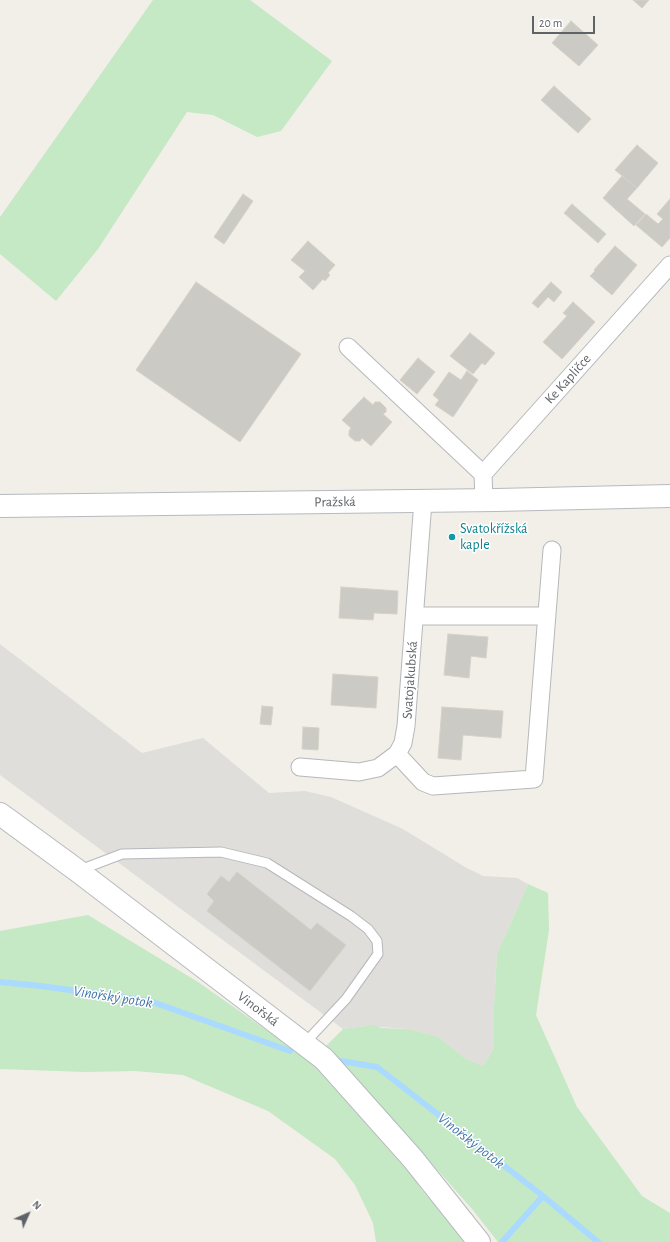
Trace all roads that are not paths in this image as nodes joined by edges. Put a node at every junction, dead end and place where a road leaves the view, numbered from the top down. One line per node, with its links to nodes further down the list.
1 (670, 265): 3 (street, Ke Kapličce)
2 (348, 347): 3 (street)
3 (484, 474): 5 (street)
4 (670, 496): 5 (main road, Pražská)
5 (484, 500): 6 (main road, Pražská)
6 (423, 501): 7 (main road, Pražská); 9 (street, Svatojakubská)
7 (0, 506)
8 (552, 550): 10 (street)
9 (415, 616): 10 (street); 11 (street, Svatojakubská)
10 (547, 616): 11 (street)
11 (397, 754): 12 (street)
12 (300, 767)
13 (0, 814): 14 (main road, Vinořská)
14 (78, 871): 15 (main road, Vinořská); 15 (lane)
15 (304, 1044): 16 (main road, Vinořská)
16 (479, 1242)

